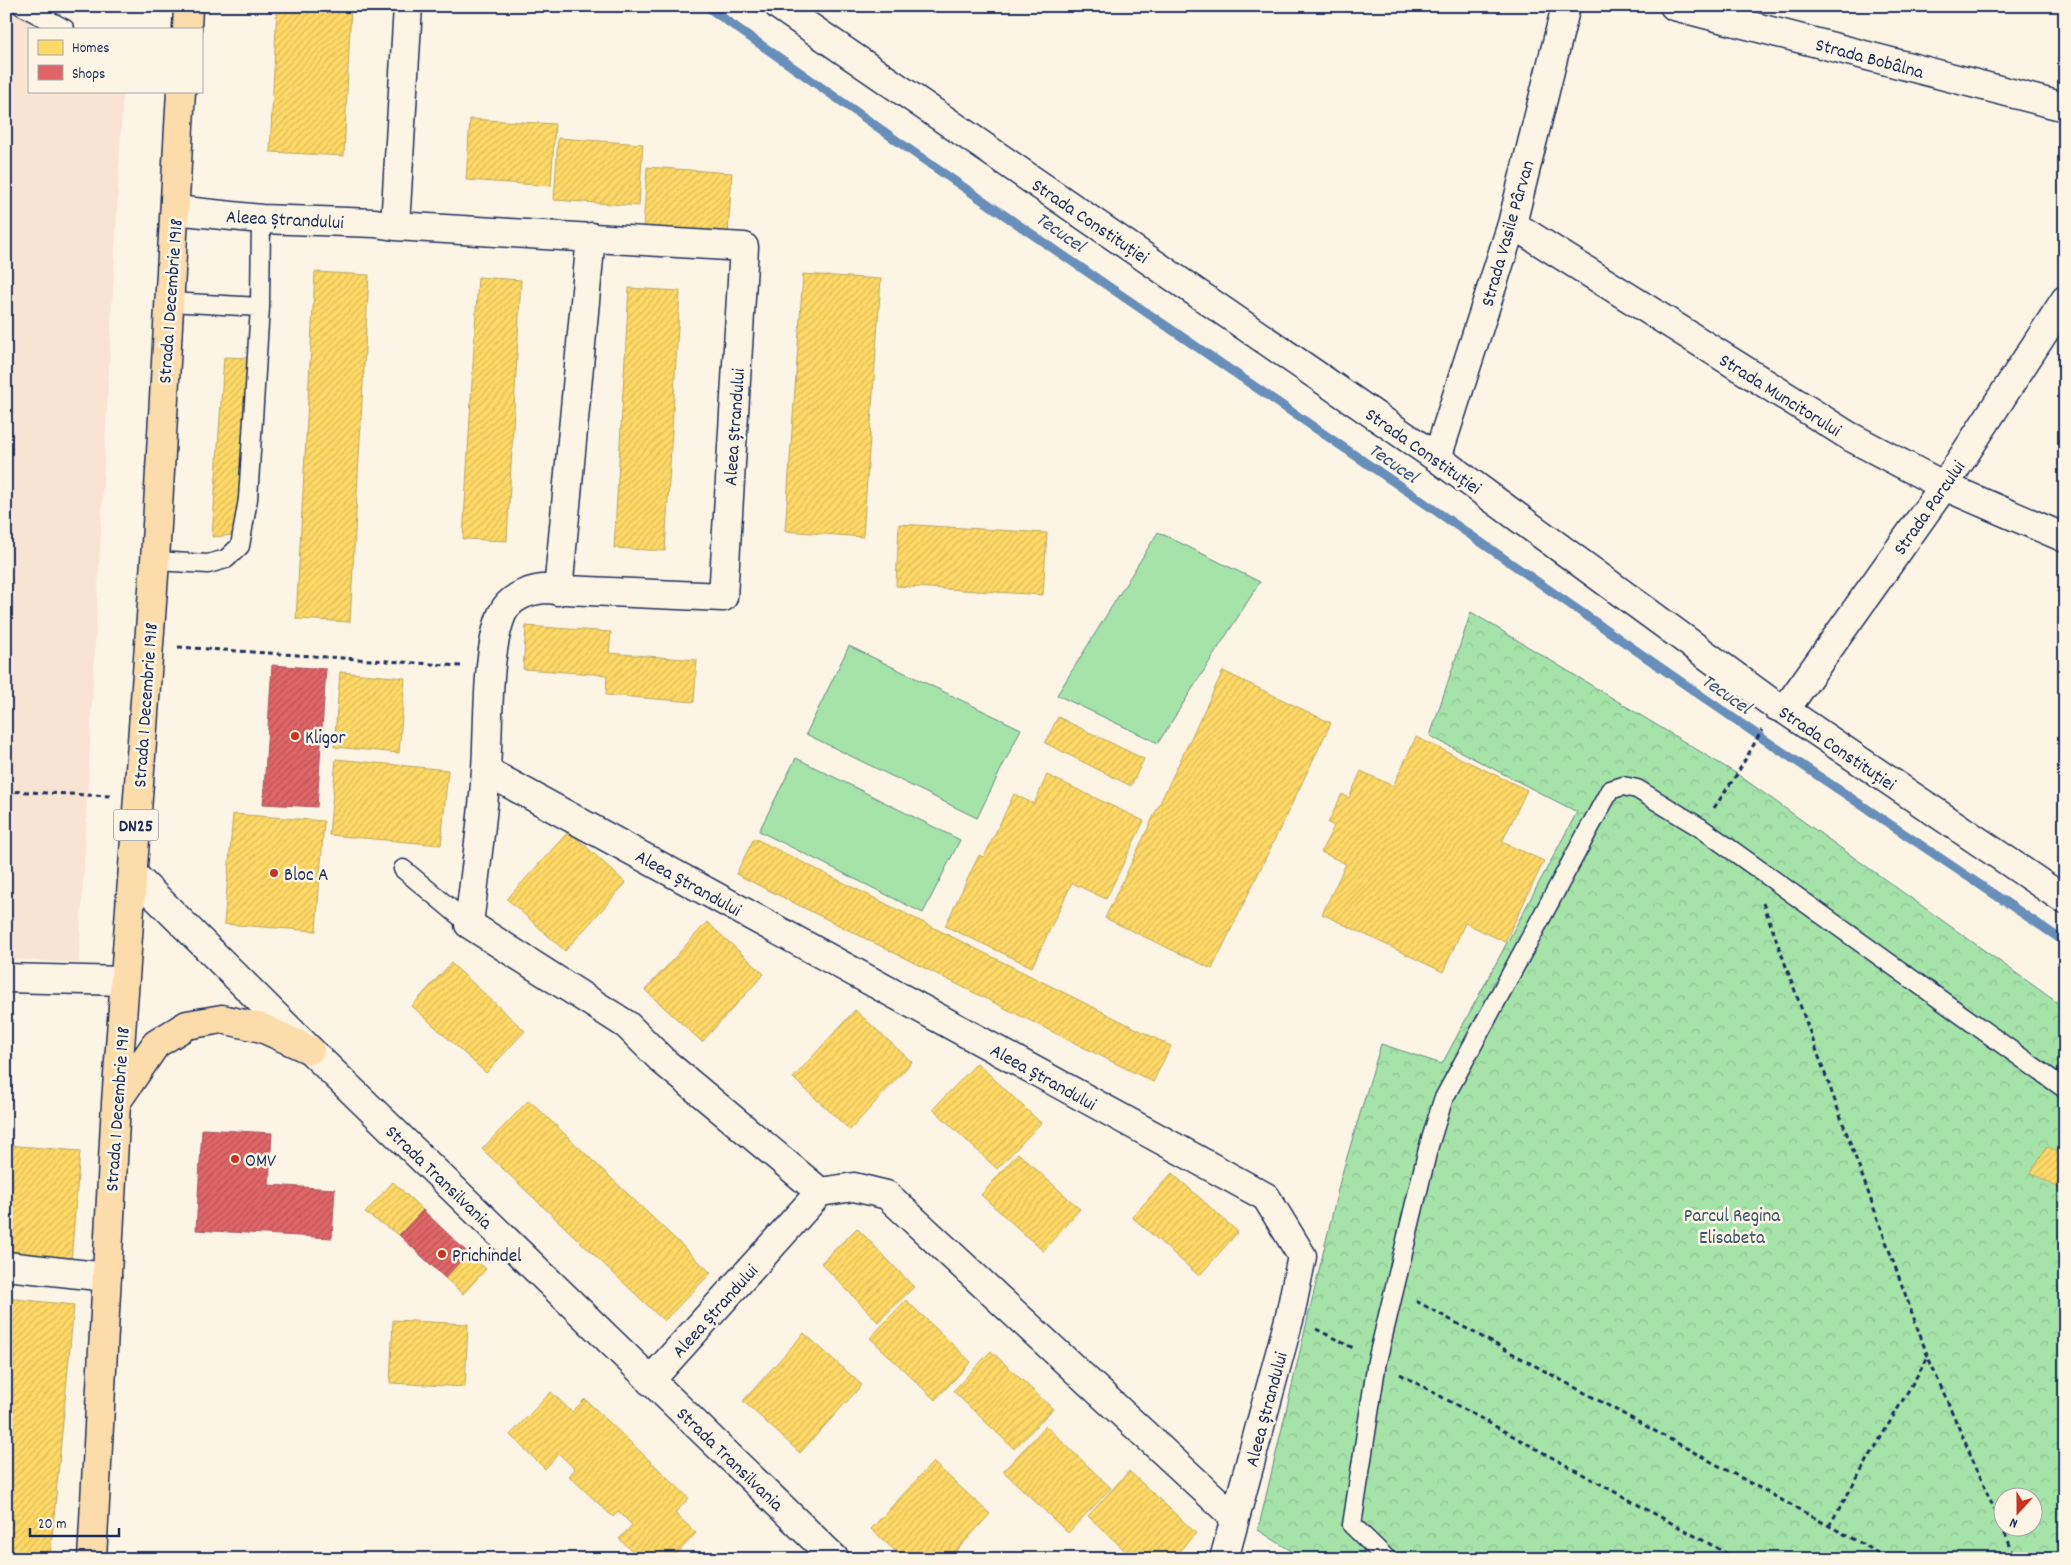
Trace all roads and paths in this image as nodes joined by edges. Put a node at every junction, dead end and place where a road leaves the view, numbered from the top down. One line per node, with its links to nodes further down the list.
1 (188, 6): 8 (main road)
2 (408, 6): 15 (street)
3 (779, 6): 20 (street, Strada Constituției)
4 (1566, 6): 14 (street, Strada Vasile Pârvan)
5 (1674, 6): 11 (street, Strada Bobâlna)
6 (16, 11): 7 (lane); 9 (path)
7 (62, 28)
8 (187, 28)
9 (6, 61)
10 (181, 92): 12 (main road, Strada 1 Decembrie 1918 / DN25)
11 (2065, 107)
12 (175, 210): 13 (street, Aleea Ștrandului); 18 (main road, Strada 1 Decembrie 1918 / DN25)
13 (261, 219): 15 (street, Aleea Ștrandului); 19 (lane)
14 (1512, 224): 20 (street, Strada Vasile Pârvan); 21 (street, Strada Muncitorului)
15 (396, 226): 16 (street, Aleea Ștrandului)
16 (591, 237): 24 (street); 24 (street, Aleea Ștrandului)
17 (2065, 300): 21 (street, Strada Parcului)
18 (169, 302): 19 (lane); 23 (main road, Strada 1 Decembrie 1918 / DN25)
19 (260, 307): 23 (lane)
20 (1437, 458): 27 (street, Strada Constituției)
21 (1944, 486): 22 (street, Strada Muncitorului); 27 (street, Strada Parcului)
22 (2065, 538)
23 (155, 561): 25 (main road, Strada 1 Decembrie 1918 / DN25)
24 (558, 591): 26 (street, Aleea Ștrandului)
25 (148, 645): 26 (path); 30 (main road, Strada 1 Decembrie 1918 / DN25)
26 (492, 668): 28 (street, Aleea Ștrandului)
27 (1780, 708): 31 (path); 35 (street, Strada Constituției)
28 (486, 771): 36 (street, Aleea Ștrandului); 46 (street, Aleea Ștrandului)
29 (6, 791): 30 (path)
30 (138, 798): 34 (main road, Strada 1 Decembrie 1918 / DN25)
31 (1701, 828): 32 (lane); 45 (lane)
32 (1749, 863): 40 (lane); 47 (path)
33 (403, 868): 36 (lane)
34 (133, 874): 38 (main road, Strada 1 Decembrie 1918 / DN25); 39 (street, Strada Transilvania)
35 (2065, 900)
36 (469, 924): 42 (street)
37 (6, 978): 38 (street)
38 (124, 981): 41 (main road, Strada 1 Decembrie 1918 / DN25)
39 (310, 1050): 41 (main road); 49 (street, Strada Transilvania)
40 (2065, 1089)
41 (116, 1103): 44 (main road, Strada 1 Decembrie 1918 / DN25)
42 (820, 1192): 49 (street, Aleea Ștrandului); 50 (street)
43 (6, 1266): 44 (street)
44 (107, 1277): 52 (main road, Strada 1 Decembrie 1918 / DN25)
45 (1394, 1289): 48 (lane); 51 (path)
46 (1290, 1316): 48 (path); 50 (street, Aleea Ștrandului)
47 (1928, 1357): 51 (path); 58 (path)
48 (1377, 1361): 55 (lane); 56 (path)
49 (650, 1381): 53 (street, Strada Transilvania)
50 (1235, 1518): 54 (street, Aleea Ștrandului)
51 (1829, 1526): 57 (path)
52 (92, 1559)
53 (835, 1559)
54 (1224, 1559)
55 (1386, 1559)
56 (1737, 1559)
57 (1890, 1559)
58 (2016, 1559)

